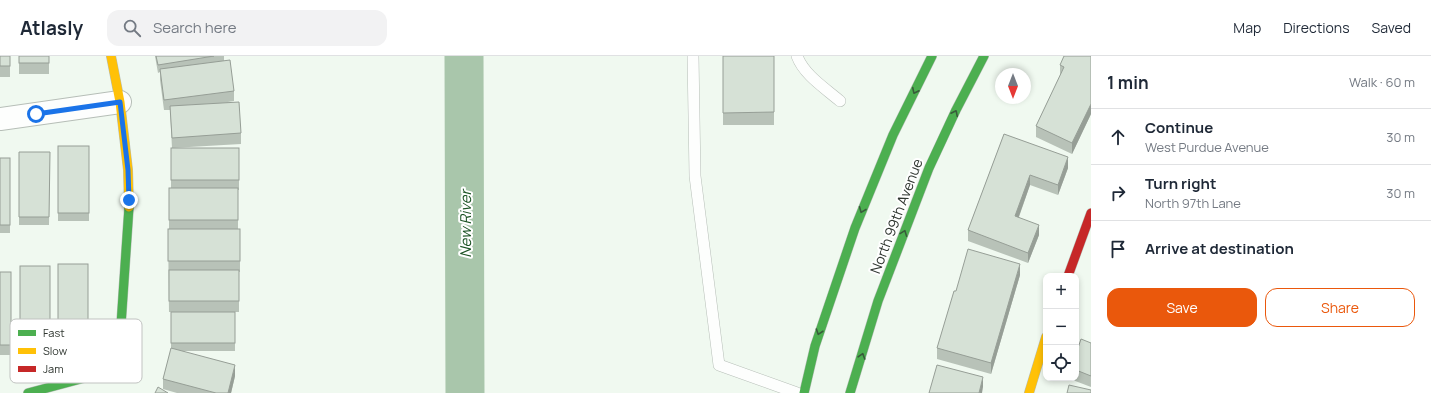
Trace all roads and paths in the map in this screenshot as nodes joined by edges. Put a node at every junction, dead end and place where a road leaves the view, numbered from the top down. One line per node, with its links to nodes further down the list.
1 (111, 56): 7 (main road)
2 (693, 56): 15 (lane)
3 (797, 56): 6 (lane)
4 (932, 56): 16 (main road, one-way to 16)
5 (984, 56): 17 (main road, North 99th Avenue, one-way to 5)
6 (840, 101)
7 (120, 102): 8 (street); 11 (main road)
8 (0, 119)
9 (1091, 213): 10 (main road)
10 (1069, 273)
11 (121, 319)
12 (1044, 345): 18 (main road)
13 (66, 383): 14 (main road)
14 (28, 393)
15 (797, 393)
16 (804, 393)
17 (850, 393)
18 (1029, 393)

